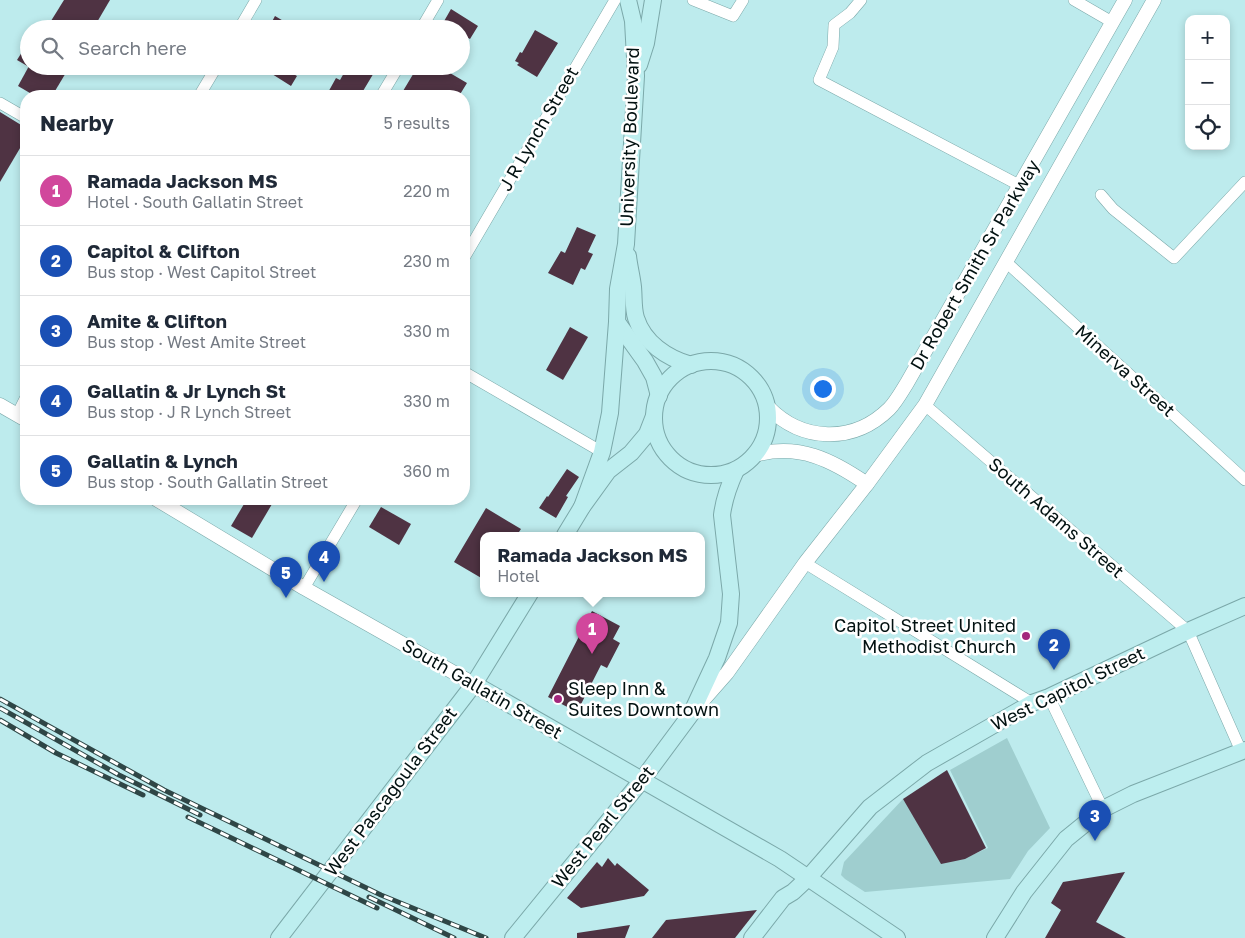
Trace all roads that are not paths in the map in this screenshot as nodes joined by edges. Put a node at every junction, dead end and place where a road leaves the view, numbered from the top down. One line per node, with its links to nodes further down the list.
1 (256, 0): 12 (street)
2 (438, 0): 13 (street)
3 (615, 0): 26 (street, J R Lynch Street)
4 (628, 0): 17 (main road, University Boulevard)
5 (653, 0): 17 (main road)
6 (693, 0): 7 (street)
7 (742, 0)
8 (861, 0): 23 (street)
9 (1074, 0): 14 (street)
10 (1125, 0): 14 (street, Dr Robert Smith Sr Parkway)
11 (1154, 0): 27 (street, Dr Robert Smith Sr Parkway)
12 (244, 20)
13 (426, 20)
14 (1112, 22): 23 (street, Dr Robert Smith Sr Parkway)
15 (212, 75): 18 (street)
16 (394, 75): 19 (street)
17 (636, 76): 25 (main road, University Boulevard)
18 (203, 90)
19 (385, 90)
20 (0, 103): 21 (street)
21 (20, 115)
22 (1244, 184): 24 (street)
23 (1020, 186): 34 (street, Dr Robert Smith Sr Parkway)
24 (1101, 195)
25 (626, 244): 28 (main road, University Boulevard); 29 (main road, University Boulevard)
26 (470, 248)
27 (1006, 262): 33 (street, Dr Robert Smith Sr Parkway); 40 (street, Minerva Street)
28 (617, 322): 31 (main road); 37 (main road)
29 (691, 365): 31 (main road); 34 (main road)
30 (470, 375): 37 (street)
31 (658, 396): 35 (main road)
32 (0, 405): 36 (street)
33 (925, 405): 41 (street, Dr Robert Smith Sr Parkway); 50 (street, South Adams Street)
34 (768, 407): 38 (main road)
35 (654, 414): 39 (main road); 44 (main road)
36 (20, 416)
37 (602, 452): 44 (main road)
38 (755, 455): 39 (main road); 41 (street)
39 (736, 470): 54 (main road)
40 (1245, 480)
41 (867, 484): 46 (street, Dr Robert Smith Sr Parkway)
42 (166, 505): 47 (street, South Gallatin Street)
43 (353, 505): 47 (street)
44 (582, 507): 45 (main road)
45 (567, 532)
46 (805, 562): 53 (street); 54 (street, Dr Robert Smith Sr Parkway)
47 (304, 588): 51 (street, South Gallatin Street)
48 (528, 597): 51 (main road, West Pascagoula Street)
49 (1245, 606): 50 (main road, West Capitol Street)
50 (1188, 631): 52 (main road, West Capitol Street); 55 (street)
51 (474, 684): 56 (main road, South Gallatin Street); 60 (main road, West Pascagoula Street)
52 (1049, 697): 53 (main road, West Capitol Street); 57 (street)
53 (1032, 703): 58 (main road, West Capitol Street)
54 (691, 714): 56 (main road, West Pearl Street)
55 (1243, 750): 57 (main road)
56 (642, 780): 58 (main road, South Gallatin Street); 61 (main road, West Pearl Street)
57 (1103, 809): 65 (main road)
58 (808, 878): 59 (main road, West Capitol Street); 64 (main road, South Gallatin Street)
59 (793, 892): 62 (main road, West Capitol Street); 63 (main road, West Capitol Street)
60 (279, 938)
61 (513, 938)
62 (752, 938)
63 (765, 938)
64 (898, 938)
65 (996, 938)

